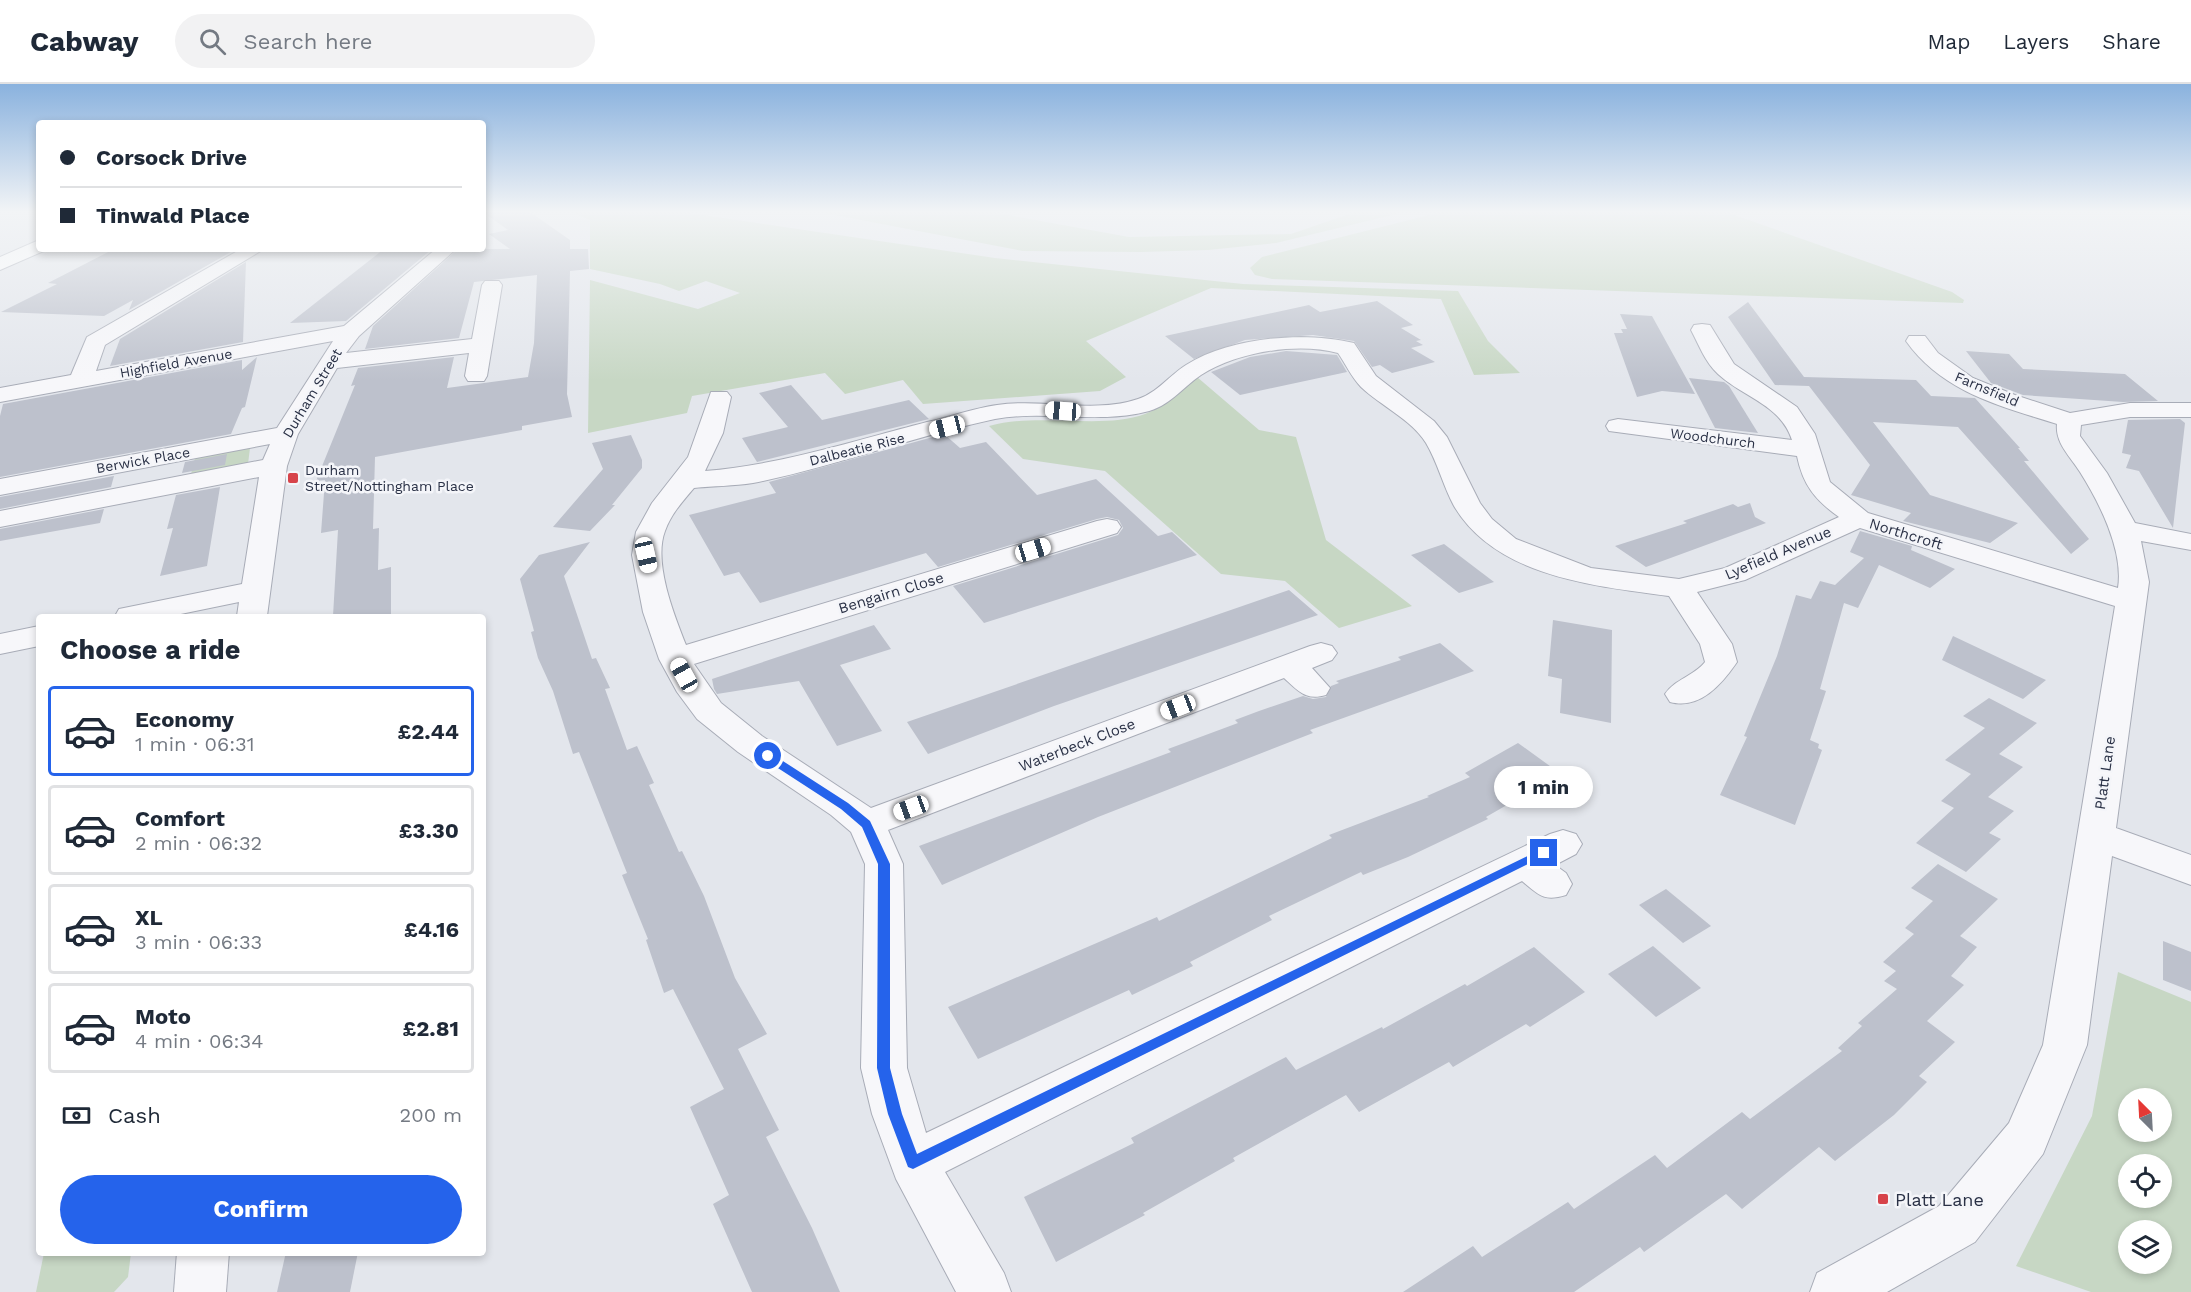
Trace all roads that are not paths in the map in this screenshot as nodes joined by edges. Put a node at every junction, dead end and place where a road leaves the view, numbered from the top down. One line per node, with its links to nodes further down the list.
1 (222, 268): 11 (street)
2 (424, 268): 4 (street, Durham Street)
3 (492, 285): 6 (street)
4 (351, 331): 9 (street, Durham Street); 11 (street, Highfield Avenue)
5 (1698, 340): 18 (street, Northcroft)
6 (481, 341): 9 (street); 10 (street)
7 (1917, 341): 15 (street, Farnsfield)
8 (1335, 344): 20 (street, Dalbeatie Rise); 27 (street, Lyefield Avenue)
9 (331, 358): 17 (street, Durham Street)
10 (476, 376)
11 (81, 380): 12 (street, Highfield Avenue)
12 (0, 394)
13 (719, 397): 20 (street)
14 (2191, 410): 15 (street)
15 (2069, 420): 24 (street, Platt Lane)
16 (1618, 426): 18 (street, Woodchurch)
17 (285, 434): 19 (street, Durham Street); 21 (street, Berwick Place)
18 (1808, 450): 23 (street, Northcroft)
19 (274, 466): 22 (street, Berwick Place); 29 (street, Durham Street)
20 (686, 481): 34 (street)
21 (0, 487)
22 (0, 519)
23 (1858, 519): 27 (street, Lyefield Avenue); 28 (street, Northcroft)
24 (2125, 529): 26 (street); 28 (street, Platt Lane)
25 (1094, 539): 34 (street, Bengairn Close)
26 (2191, 542)
27 (1679, 588): 37 (street)
28 (2129, 601): 39 (street, Platt Lane)
29 (253, 603): 30 (street)
30 (149, 614)
31 (36, 637): 32 (street)
32 (0, 644)
33 (1321, 653): 35 (street, Waterbeck Close)
34 (675, 658): 38 (street)
35 (1289, 665): 36 (street); 38 (street, Waterbeck Close)
36 (1314, 688)
37 (1682, 694)
38 (866, 824): 42 (street)
39 (2096, 835): 41 (street); 46 (street, Platt Lane)
40 (1547, 863): 42 (street)
41 (2191, 870)
42 (913, 1163): 45 (street)
43 (203, 1256): 44 (street)
44 (200, 1292)
45 (985, 1292)
46 (1836, 1292)

